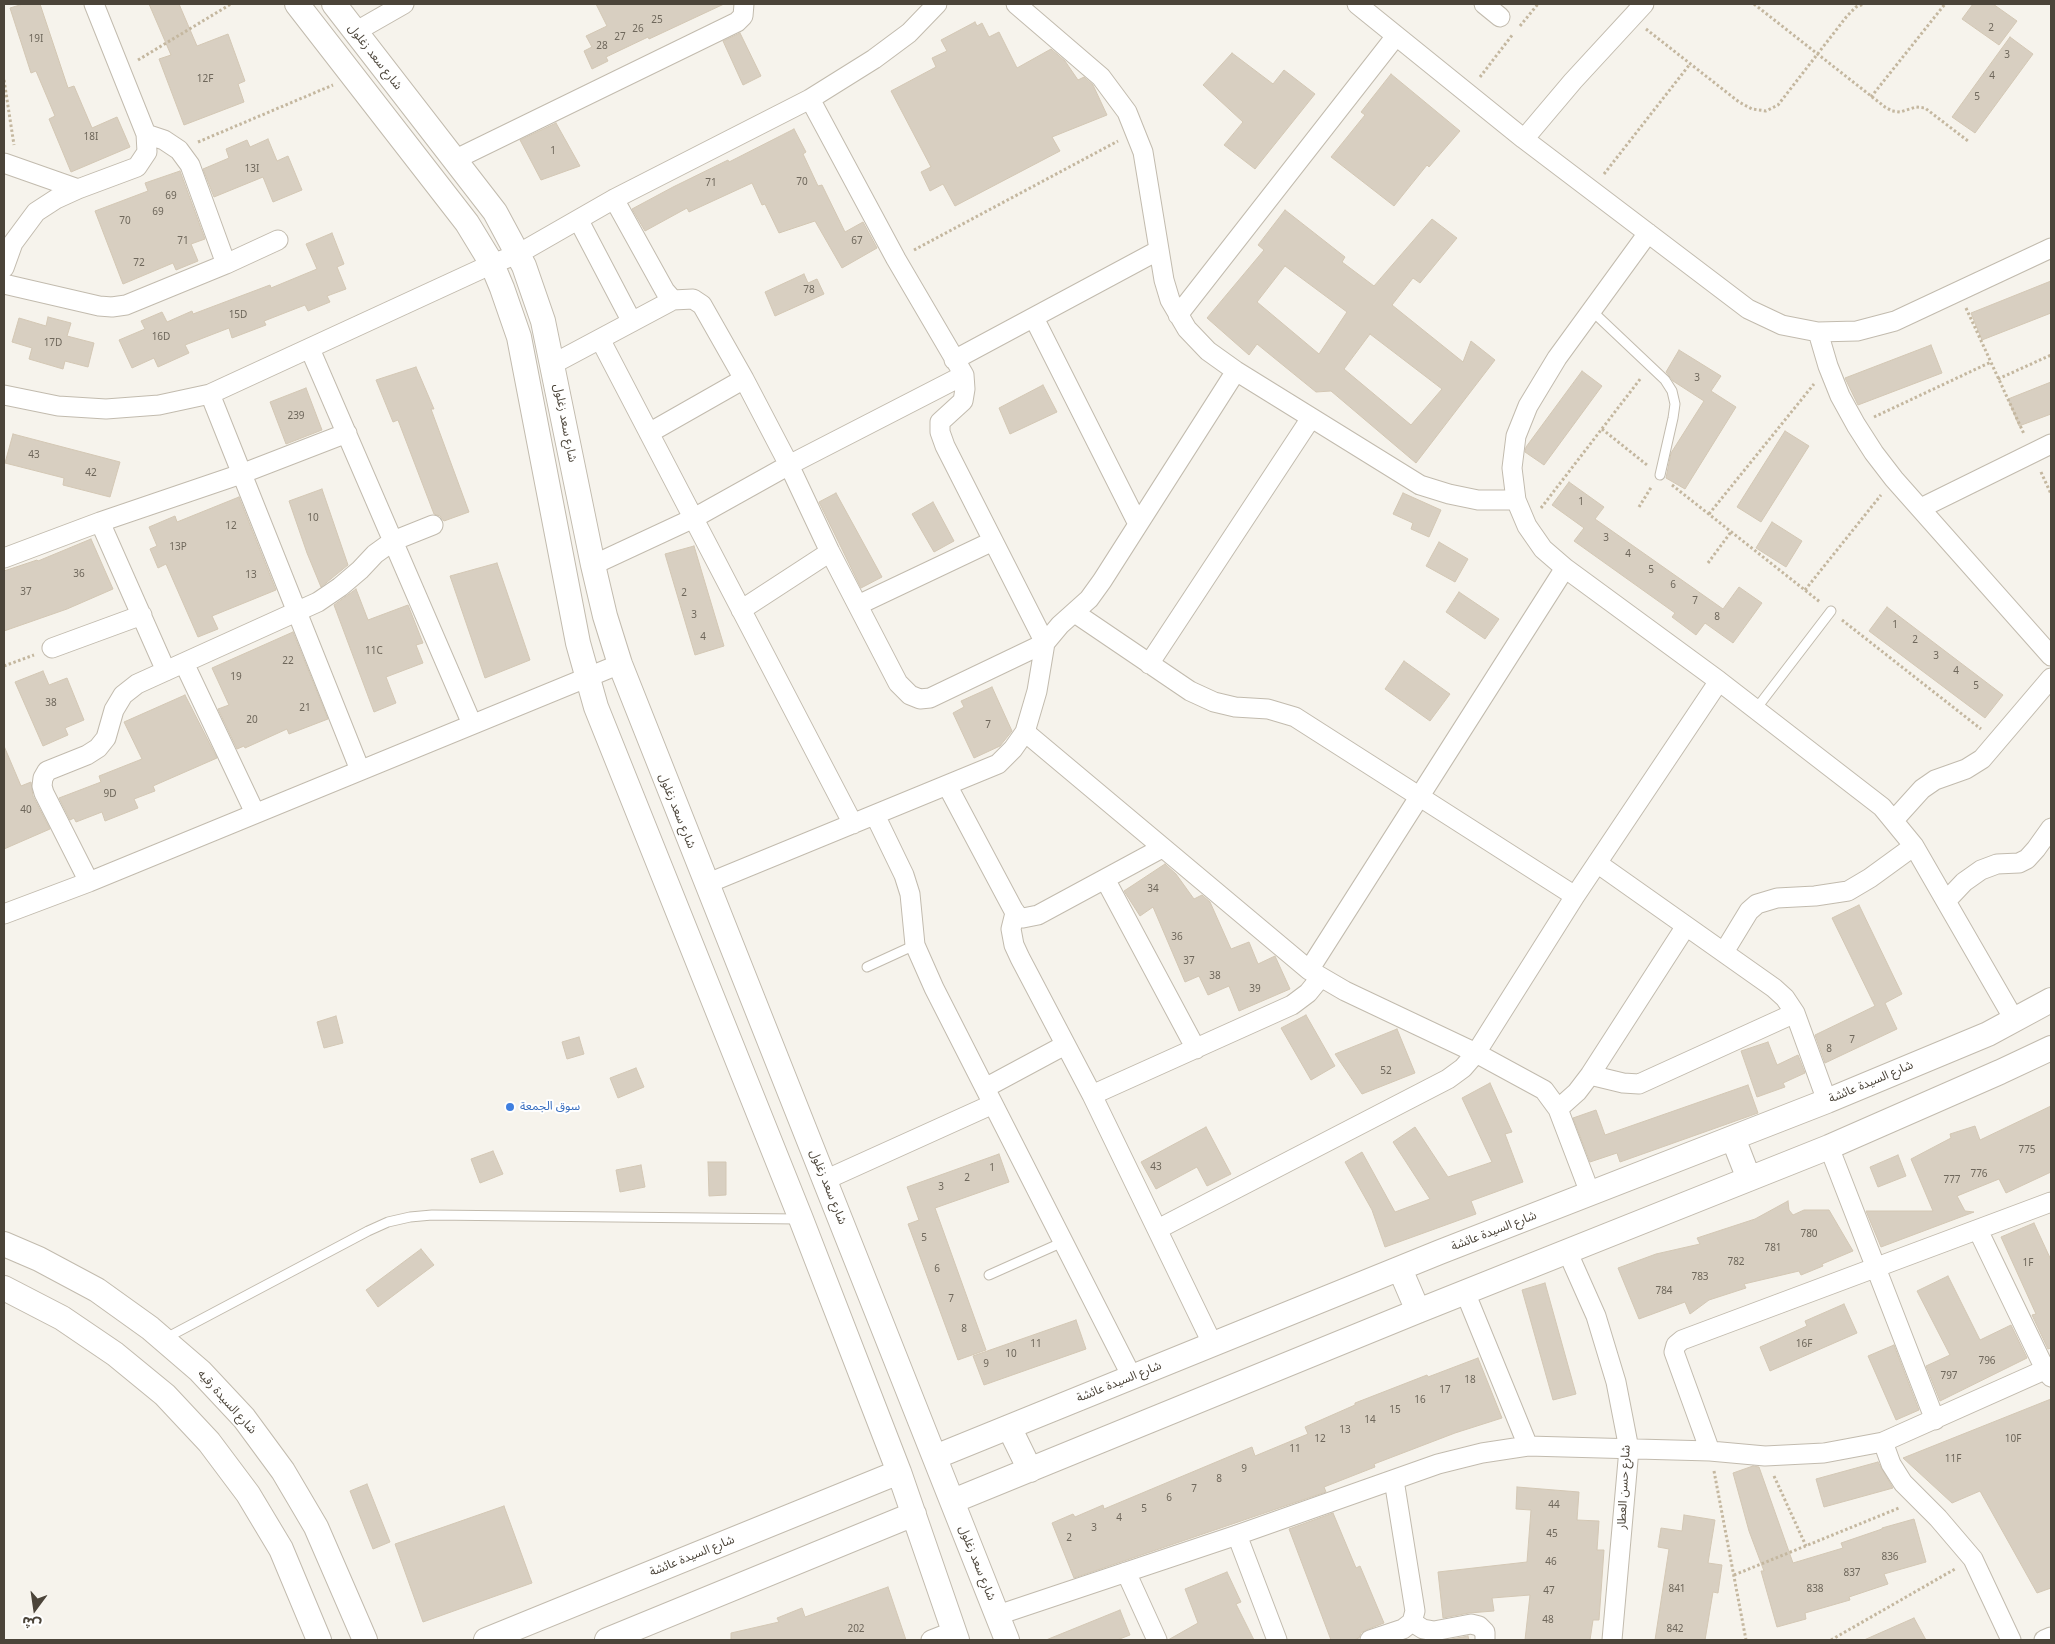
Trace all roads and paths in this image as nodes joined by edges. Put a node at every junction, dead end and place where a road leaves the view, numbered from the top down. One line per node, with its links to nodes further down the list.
1 (94, 4): 24 (street)
2 (231, 4): 24 (path)
3 (297, 4): 25 (street)
4 (334, 4): 20 (street, شارع سعد زغلول)
5 (404, 4): 17 (street)
6 (744, 4): 35 (street)
7 (937, 4): 29 (street)
8 (1016, 4): 30 (street)
9 (1484, 4): 19 (street)
10 (1538, 4): 27 (path)
11 (1754, 4): 22 (path)
12 (1852, 4): 16 (path)
13 (1864, 4): 16 (path)
14 (1945, 4): 28 (path)
15 (1364, 6): 21 (street)
16 (1856, 7): 22 (path)
17 (377, 10): 20 (street)
18 (1637, 10): 23 (path); 32 (street)
19 (1500, 17)
20 (355, 32): 35 (street, شارع سعد زغلول)
21 (1396, 36): 27 (street); 54 (street)
22 (1818, 54): 23 (path); 28 (path)
23 (1690, 64): 38 (path)
24 (121, 70): 31 (street)
25 (354, 76): 34 (path); 48 (street)
26 (4, 80): 36 (path)
27 (1467, 93): 32 (street)
28 (1871, 97): 33 (path)
29 (810, 99): 39 (street); 46 (street)
30 (1136, 132): 44 (street); 46 (path)
31 (146, 134): 34 (street); 37 (street)
32 (1524, 140): 38 (street)
33 (1968, 141)
34 (179, 150): 47 (street)
35 (454, 160): 45 (street, شارع سعد زغلول)
36 (11, 165): 37 (street)
37 (78, 189): 49 (street)
38 (1592, 191): 41 (street)
39 (614, 200): 40 (street); 52 (street)
40 (579, 221): 45 (street); 56 (street)
41 (1648, 233): 53 (street); 57 (street)
42 (278, 240): 47 (street)
43 (2051, 248): 51 (street)
44 (1159, 250): 54 (street); 55 (street)
45 (518, 254): 48 (street); 62 (street, شارع سعد زغلول)
46 (896, 259): 65 (street)
47 (226, 264): 50 (street)
48 (492, 264): 59 (street); 115 (street)
49 (4, 268)
50 (4, 284)
51 (1958, 290): 57 (street); 61 (path)
52 (672, 300): 56 (street); 68 (street)
53 (1591, 310): 63 (lane); 83 (street)
54 (1178, 315): 66 (street)
55 (1034, 318): 65 (street); 89 (street)
56 (632, 322): 58 (street)
57 (1818, 332): 64 (street)
58 (600, 340): 62 (street); 75 (street)
59 (310, 348): 69 (street); 74 (street)
60 (2051, 355): 67 (path)
61 (1991, 362): 67 (path); 72 (path)
62 (553, 364): 98 (street, شارع سعد زغلول)
63 (1650, 366): 73 (path); 80 (lane)
64 (1828, 366): 72 (street); 86 (path)
65 (959, 367): 78 (street); 94 (street)
66 (1236, 371): 71 (street); 89 (street)
67 (1998, 378): 77 (path)
68 (744, 379): 75 (street); 78 (street)
69 (210, 394): 70 (street); 79 (street)
70 (4, 395)
71 (1311, 418): 83 (street); 112 (street)
72 (1856, 425): 81 (street)
73 (1602, 429): 80 (path); 91 (path)
74 (347, 433): 79 (street); 93 (street)
75 (649, 433): 87 (street)
76 (2051, 444): 77 (street)
77 (2033, 453): 82 (path); 85 (street)
78 (788, 465): 87 (street); 95 (street)
79 (241, 474): 88 (street); 104 (street)
80 (1660, 475): 84 (path); 86 (path)
81 (1894, 479): 85 (street); 100 (path)
82 (2051, 494)
83 (1516, 500): 91 (street)
84 (1639, 507)
85 (1921, 508): 109 (street)
86 (1709, 514): 92 (path)
87 (694, 518): 98 (street); 102 (street)
88 (100, 522): 96 (street); 106 (street)
89 (1138, 524): 105 (street)
90 (433, 525): 93 (street)
91 (1527, 526): 99 (street)
92 (1731, 532): 97 (path); 100 (path)
93 (393, 541): 104 (street); 119 (street)
94 (993, 541): 101 (street); 107 (street)
95 (830, 552): 101 (street); 102 (street)
96 (6, 555)
97 (1708, 563)
98 (593, 565): 111 (street, شارع سعد زغلول)
99 (1565, 568): 117 (street); 124 (street)
100 (1805, 590): 103 (path)
101 (858, 605): 107 (street)
102 (742, 610): 128 (street)
103 (1831, 611): 118 (lane); 121 (path)
104 (297, 612): 110 (street); 122 (street)
105 (1076, 612): 107 (street); 112 (street)
106 (142, 615): 108 (street); 114 (street)
107 (1045, 643): 120 (street)
108 (52, 648): 113 (path)
109 (2051, 656)
110 (184, 663): 114 (street); 125 (street)
111 (620, 664): 115 (street); 135 (street, شارع سعد زغلول)
112 (1149, 664): 124 (street)
113 (4, 666)
114 (166, 672): 134 (street)
115 (586, 678): 119 (street); 163 (street)
116 (2051, 678): 121 (street)
117 (1719, 681): 118 (street); 132 (street)
118 (1756, 709): 127 (street)
119 (472, 724): 122 (street)
120 (1025, 732): 123 (street); 131 (street)
121 (1997, 742): 127 (street)
122 (360, 770): 125 (street)
123 (947, 785): 126 (street); 138 (street)
124 (1421, 796): 136 (street); 144 (street)
125 (255, 814): 134 (street)
126 (875, 815): 128 (street); 141 (street)
127 (1894, 820): 130 (street)
128 (853, 824): 135 (street)
129 (2051, 828): 137 (street)
130 (1914, 846): 137 (street); 142 (street)
131 (1162, 848): 133 (street); 144 (street)
132 (1597, 863): 136 (street); 140 (street)
133 (1105, 879): 138 (street); 150 (street)
134 (89, 882): 139 (street)
135 (706, 884): 160 (street, شارع سعد زغلول)
136 (1574, 896): 151 (street)
137 (1946, 900): 147 (street)
138 (1015, 913): 148 (street)
139 (4, 914)
140 (1686, 926): 142 (street); 152 (street)
141 (915, 945): 143 (lane); 154 (street)
142 (1724, 952): 146 (street)
143 (867, 967)
144 (1315, 973): 150 (street); 151 (street)
145 (2051, 1000): 147 (street, شارع السيدة عائشة)
146 (1795, 1013): 152 (street); 155 (street)
147 (2015, 1021): 155 (street, شارع السيدة عائشة)
148 (1065, 1045): 153 (street); 154 (street)
149 (2051, 1048): 158 (street)
150 (1196, 1049): 153 (street)
151 (1476, 1053): 156 (street); 164 (street)
152 (1590, 1076): 156 (street)
153 (1092, 1095): 164 (street)
154 (989, 1096): 160 (street); 166 (street)
155 (1827, 1101): 157 (street, شارع السيدة عائشة)
156 (1558, 1109): 161 (street)
157 (1733, 1138): 159 (street); 161 (street, شارع السيدة عائشة)
158 (1830, 1147): 159 (street); 169 (street)
159 (1749, 1179): 168 (street)
160 (825, 1180): 175 (street, شارع سعد زغلول)
161 (1590, 1193): 170 (street, شارع السيدة عائشة)
162 (2051, 1202): 165 (street)
163 (801, 1219): 176 (lane); 178 (street)
164 (1158, 1229): 177 (street)
165 (1978, 1230): 169 (street); 179 (street)
166 (1063, 1242): 171 (lane); 180 (street)
167 (4, 1244): 176 (street, شارع السيدة رقيه)
168 (1568, 1253): 173 (street); 185 (street, شارع حسن العطار)
169 (1876, 1267): 181 (street); 186 (street)
170 (1400, 1269): 174 (street); 177 (street, شارع السيدة عائشة)
171 (989, 1275)
172 (4, 1288): 204 (street)
173 (1465, 1292): 174 (street); 184 (street)
174 (1418, 1311): 189 (street)
175 (886, 1334): 178 (street); 188 (street, شارع سعد زغلول)
176 (164, 1339): 205 (street, شارع السيدة رقيه)
177 (1213, 1345): 180 (street, شارع السيدة عائشة)
178 (850, 1346): 190 (street)
179 (2049, 1371): 181 (street)
180 (1132, 1377): 182 (street, شارع السيدة عائشة)
181 (1935, 1420): 183 (street)
182 (1009, 1427): 188 (street, شارع السيدة عائشة); 189 (street)
183 (1883, 1442): 187 (street); 192 (street)
184 (1528, 1446): 185 (street); 191 (street)
185 (1629, 1449): 186 (street); 214 (street, شارع حسن العطار)
186 (1710, 1451): 187 (street); 199 (path)
187 (1765, 1456): 196 (path)
188 (935, 1457): 193 (street, شارع سعد زغلول)
189 (1030, 1470): 193 (street)
190 (899, 1472): 194 (street); 206 (street, شارع السيدة عائشة)
191 (1394, 1480): 195 (street); 201 (street)
192 (1918, 1500): 196 (path); 197 (street)
193 (953, 1501): 200 (street, شارع سعد زغلول)
194 (914, 1514): 202 (street); 207 (street)
195 (1237, 1535): 198 (street); 211 (street)
196 (1806, 1546): 199 (path)
197 (1973, 1559): 216 (path); 217 (street)
198 (1126, 1572): 200 (street); 210 (street)
199 (1734, 1575): 215 (path)
200 (998, 1615): 209 (street, شارع سعد زغلول)
201 (1412, 1622): 212 (street); 213 (street)
202 (956, 1636): 208 (street)
203 (2051, 1637): 218 (street)
204 (319, 1640)
205 (365, 1640)
206 (486, 1640)
207 (607, 1640)
208 (931, 1640)
209 (1007, 1640)
210 (1157, 1640)
211 (1277, 1640)
212 (1370, 1640)
213 (1485, 1640)
214 (1612, 1640)
215 (1746, 1640)
216 (1831, 1640)
217 (2011, 1640)
218 (2044, 1640)

